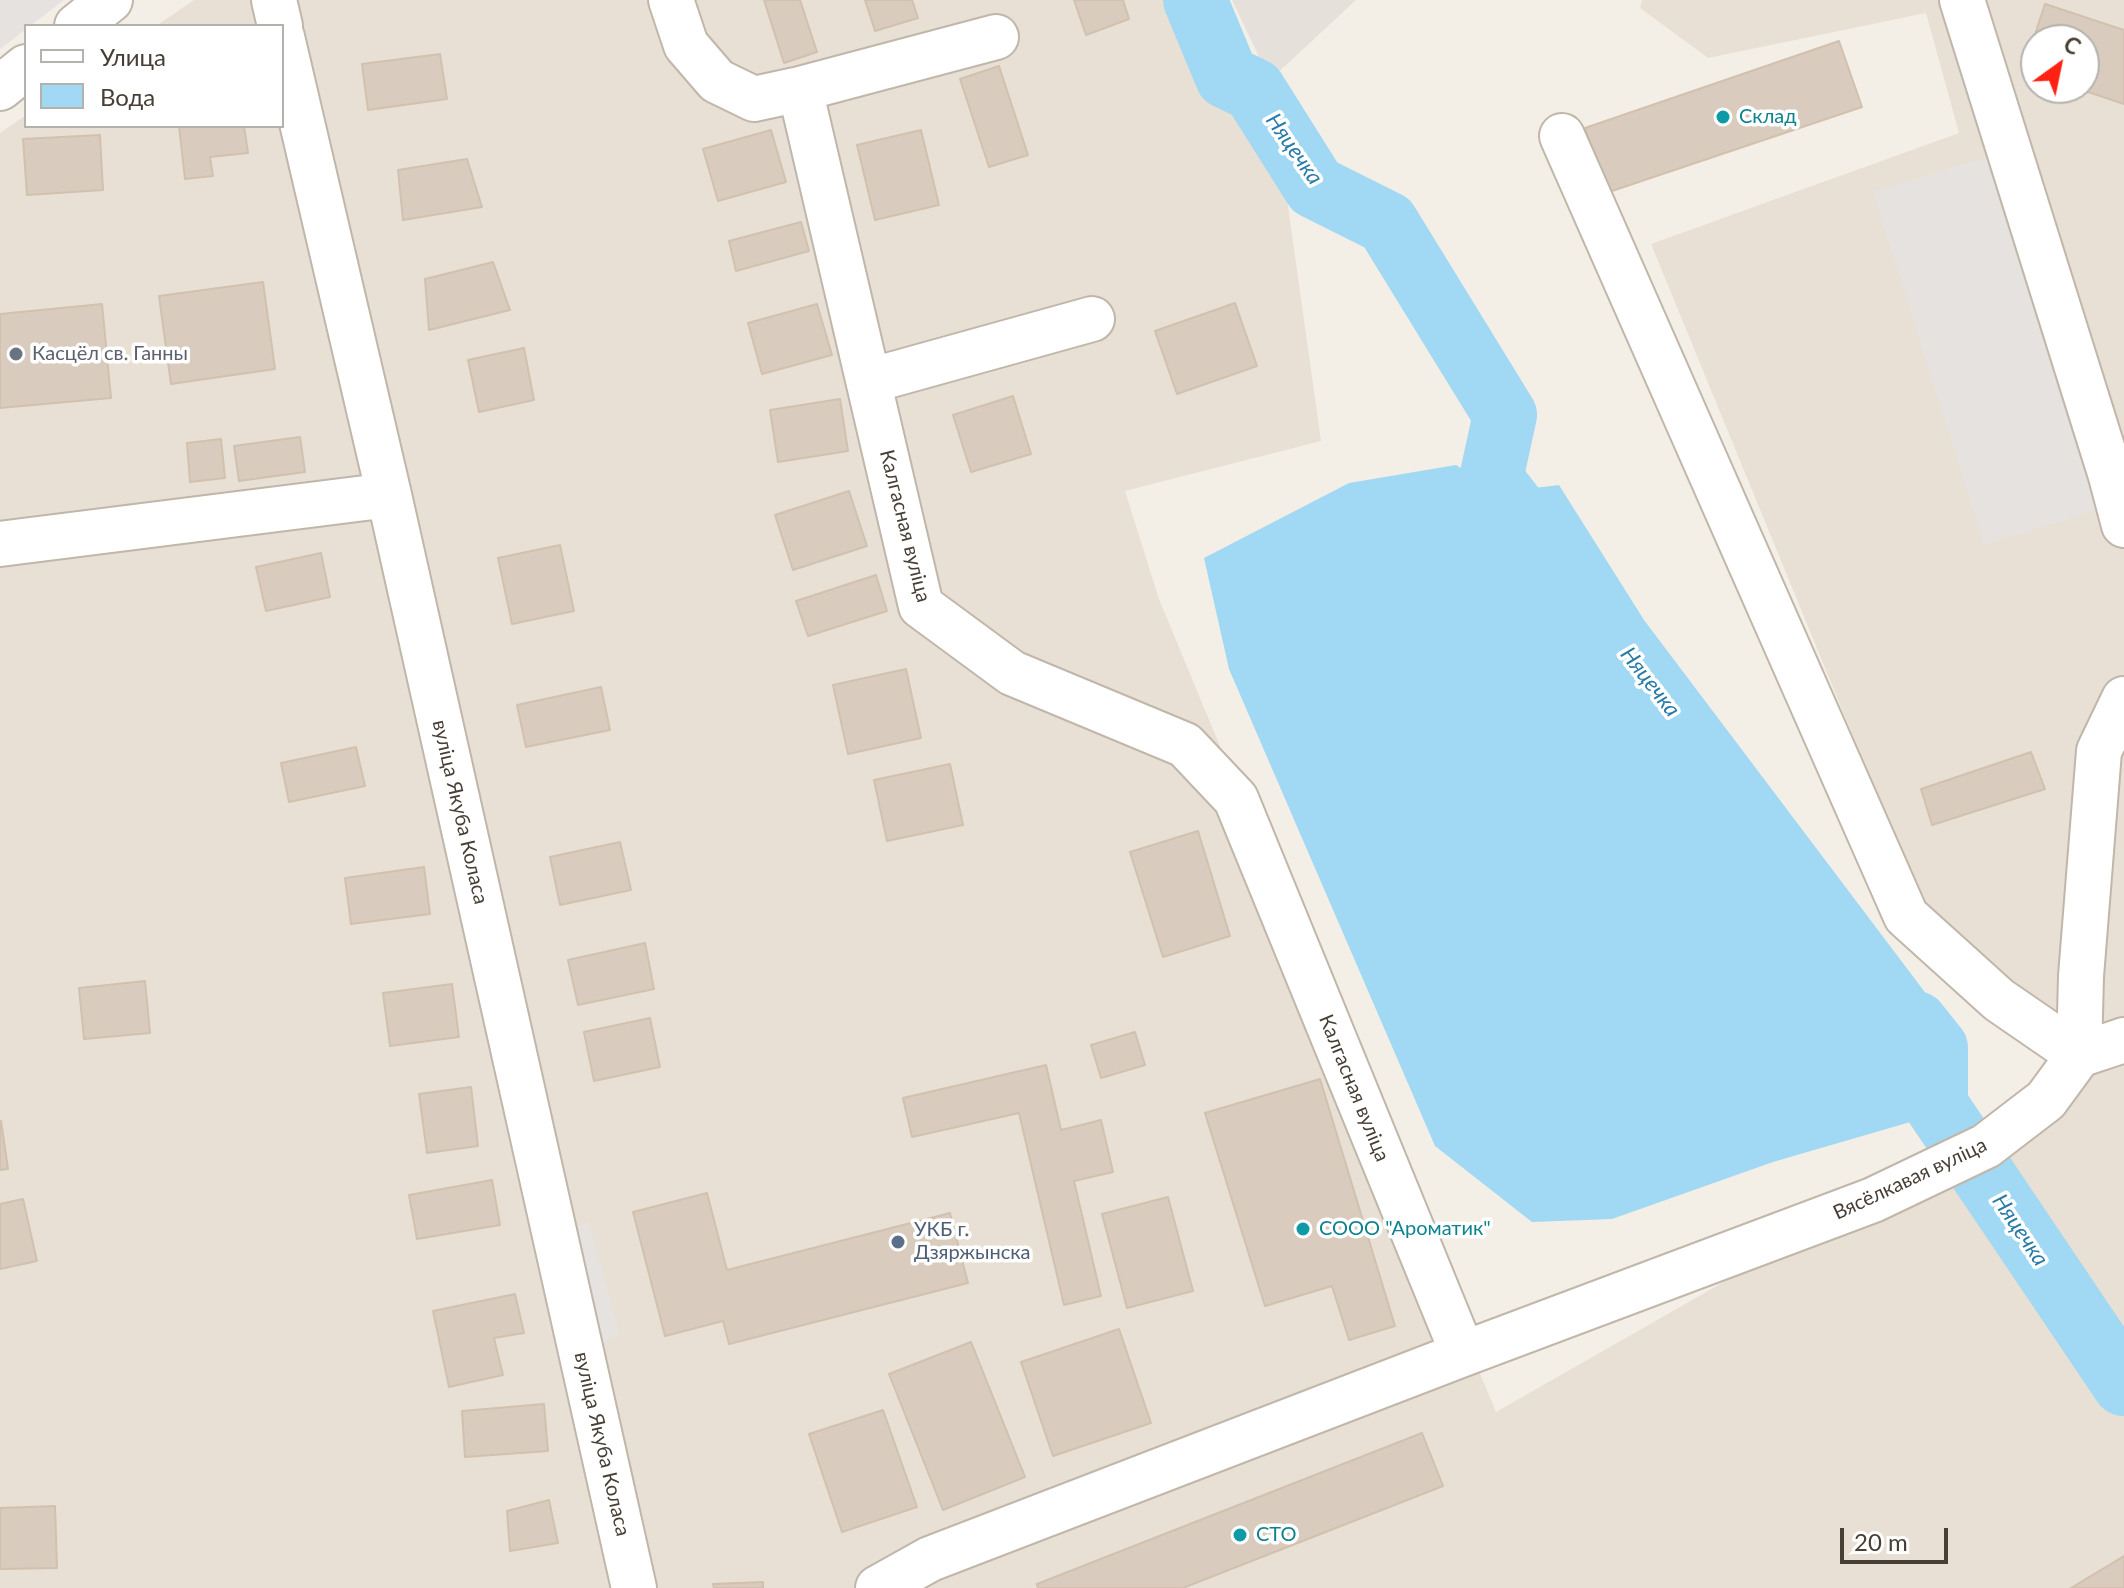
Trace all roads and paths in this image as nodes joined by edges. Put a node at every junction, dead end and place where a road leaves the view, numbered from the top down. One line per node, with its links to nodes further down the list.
1 (110, 0): 5 (street)
2 (274, 0): 6 (street)
3 (671, 0): 11 (street)
4 (1962, 0): 16 (street)
5 (80, 24)
6 (280, 24)
7 (996, 37): 11 (street)
8 (284, 46): 15 (street, вуліца Якуба Коласа)
9 (24, 69): 10 (street)
10 (0, 88)
11 (800, 89): 14 (street, Калгасная вуліца)
12 (1562, 136): 20 (street)
13 (1092, 319): 14 (street)
14 (869, 381): 21 (street, Калгасная вуліца)
15 (389, 495): 17 (street); 22 (street, вуліца Якуба Коласа)
16 (2124, 525)
17 (0, 544)
18 (2124, 699): 20 (street)
19 (2124, 1040): 20 (street)
20 (2079, 1055): 21 (street, Вясёлкавая вуліца)
21 (1463, 1354): 23 (street)
22 (634, 1588)
23 (878, 1588)

